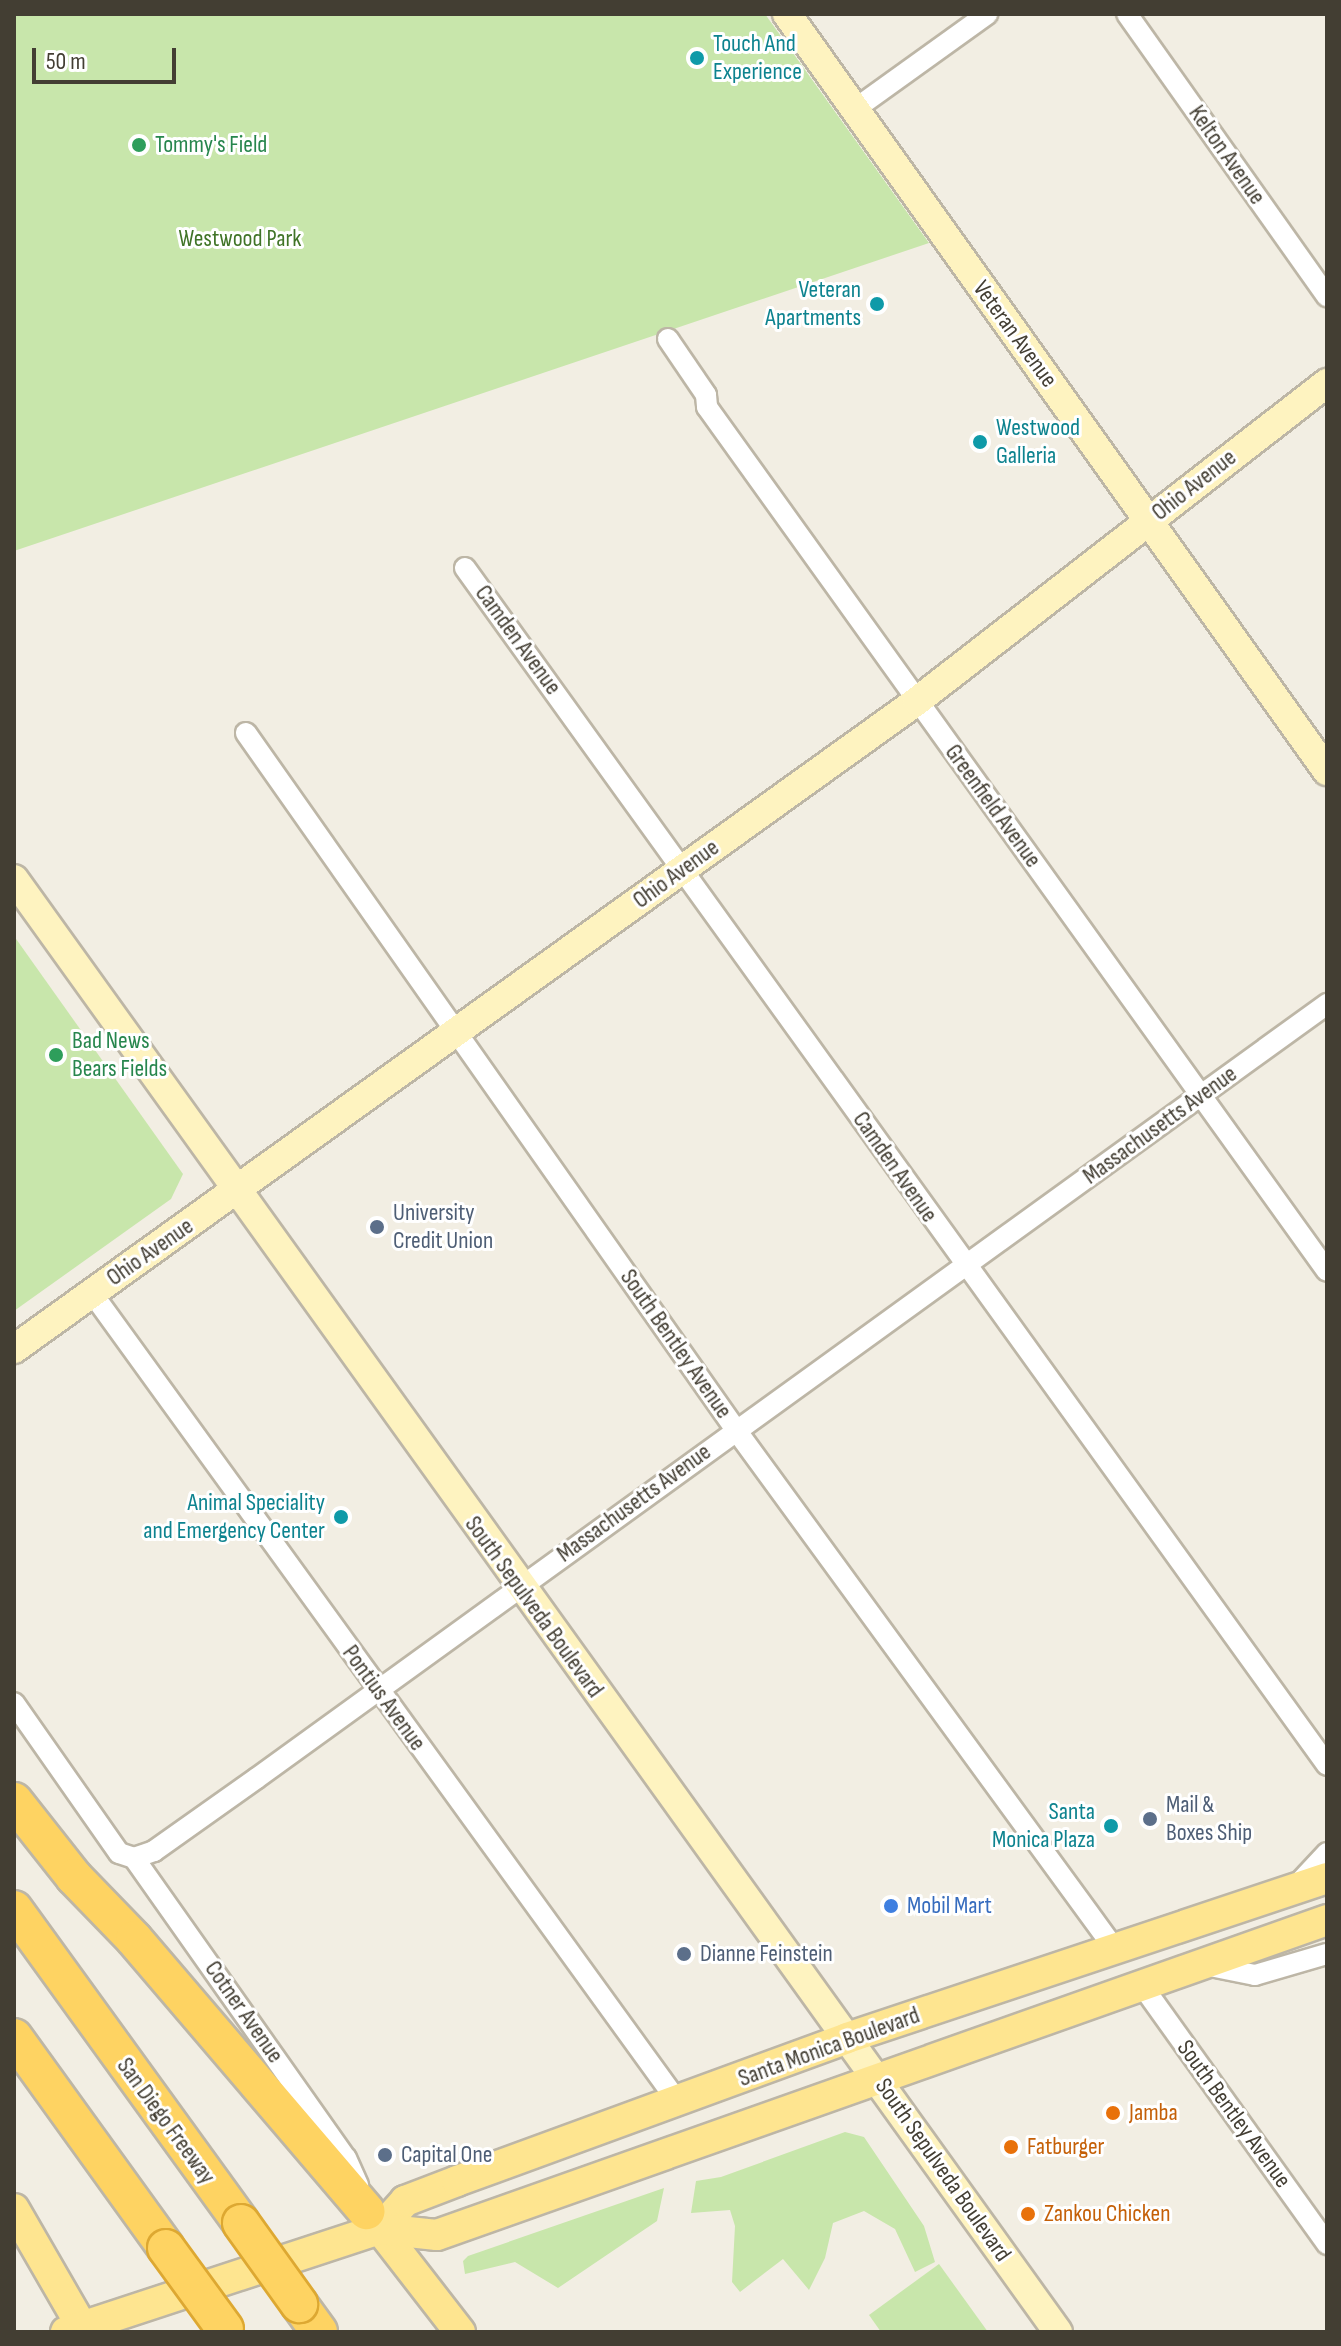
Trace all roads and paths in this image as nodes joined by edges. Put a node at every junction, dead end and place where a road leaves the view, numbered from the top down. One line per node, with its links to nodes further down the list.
1 (787, 14): 4 (street, Veteran Avenue)
2 (987, 14): 4 (street)
3 (1127, 14): 5 (street, Kelton Avenue)
4 (855, 109): 8 (street, Veteran Avenue)
5 (1327, 296)
6 (668, 339): 10 (street, Greenfield Avenue)
7 (1327, 383): 8 (street, Ohio Avenue)
8 (1148, 521): 10 (street, Ohio Avenue); 12 (street, Veteran Avenue)
9 (465, 568): 13 (street, Camden Avenue)
10 (917, 701): 13 (street, Ohio Avenue); 17 (street, Greenfield Avenue)
11 (246, 733): 16 (street, South Bentley Avenue)
12 (1327, 771)
13 (683, 868): 16 (street, Ohio Avenue); 19 (street, Camden Avenue)
14 (14, 879): 18 (street, South Sepulveda Boulevard)
15 (1327, 1004): 17 (street, Massachusetts Avenue)
16 (458, 1032): 18 (street, Ohio Avenue); 23 (street, South Bentley Avenue)
17 (1201, 1094): 19 (street, Massachusetts Avenue); 20 (street, Greenfield Avenue)
18 (235, 1190): 21 (street, Ohio Avenue); 24 (street, South Sepulveda Boulevard)
19 (966, 1267): 23 (street, Massachusetts Avenue); 27 (street, Camden Avenue)
20 (1327, 1271)
21 (92, 1293): 22 (street, Ohio Avenue); 25 (street, Pontius Avenue)
22 (14, 1349)
23 (736, 1430): 24 (street, Massachusetts Avenue); 35 (street, South Bentley Avenue)
24 (518, 1586): 25 (street, Massachusetts Avenue); 40 (street, South Sepulveda Boulevard)
25 (378, 1689): 30 (street, Massachusetts Avenue); 42 (street, Pontius Avenue)
26 (14, 1703): 30 (street, Cotner Avenue)
27 (1327, 1765)
28 (14, 1801): 44 (highway)
29 (1327, 1853): 32 (street, Santa Monica Boulevard)
30 (134, 1858): 44 (street, Cotner Avenue)
31 (1327, 1878): 32 (main road, Santa Monica Boulevard)
32 (1293, 1890): 35 (main road, Santa Monica Boulevard)
33 (1327, 1920): 37 (main road, Santa Monica Boulevard)
34 (20, 1925): 48 (highway, San Diego Freeway, bridge)
35 (1114, 1948): 40 (main road, Santa Monica Boulevard)
36 (1327, 1954): 37 (street)
37 (1200, 1964): 38 (main road, Santa Monica Boulevard)
38 (1141, 1984): 41 (main road, Santa Monica Boulevard); 46 (street, South Bentley Avenue)
39 (14, 2037): 50 (highway, bridge)
40 (847, 2038): 41 (street, South Sepulveda Boulevard); 42 (main road, Santa Monica Boulevard)
41 (879, 2080): 45 (main road, Santa Monica Boulevard); 52 (street, South Sepulveda Boulevard)
42 (678, 2102): 44 (main road, Santa Monica Boulevard)
43 (14, 2209): 49 (main road)
44 (373, 2220): 45 (main road, Santa Monica Boulevard); 47 (main road, Cotner Avenue); 49 (main road, Santa Monica Boulevard)
45 (437, 2235): 47 (main road)
46 (1327, 2244)
47 (416, 2273): 51 (main road, Cotner Avenue)
48 (309, 2318)
49 (78, 2330)
50 (226, 2330)
51 (460, 2332)
52 (1058, 2332)

